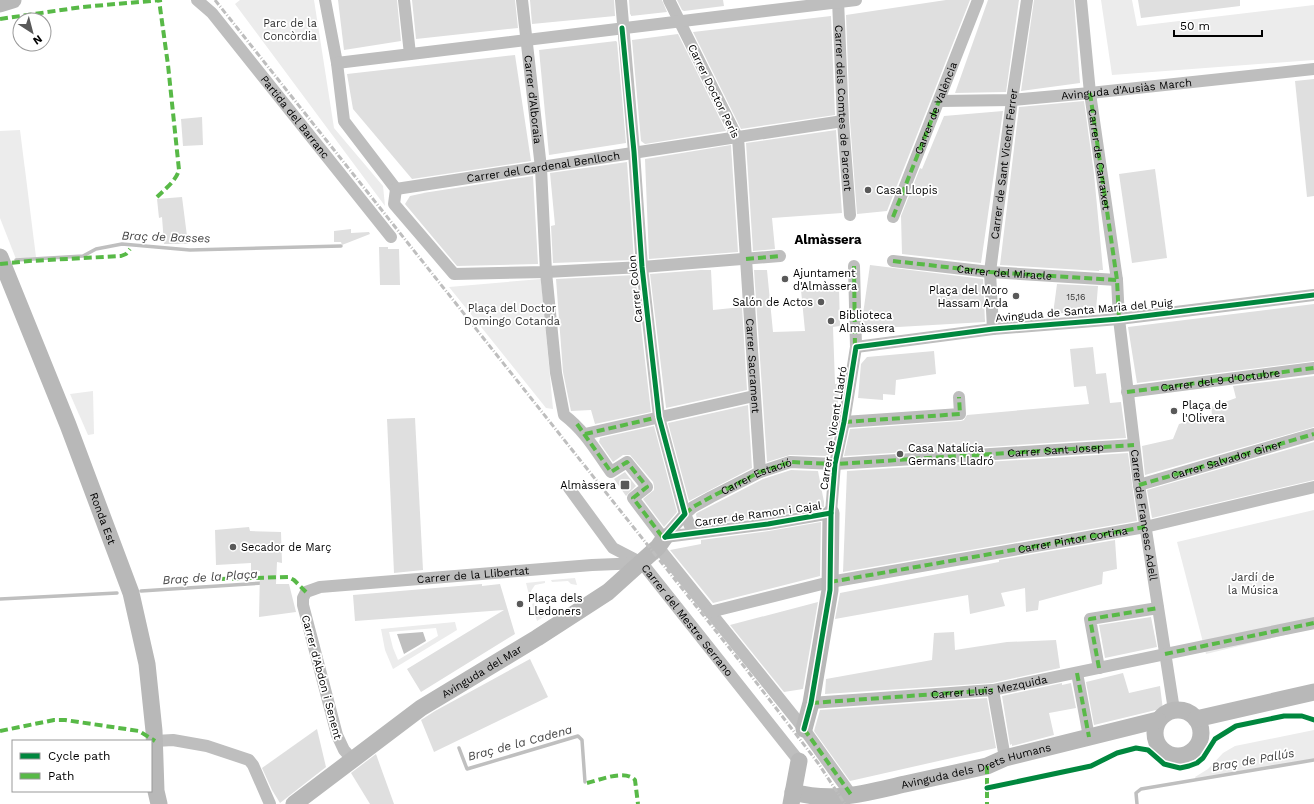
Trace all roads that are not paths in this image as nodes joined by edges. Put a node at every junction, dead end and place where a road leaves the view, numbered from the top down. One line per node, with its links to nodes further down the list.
1 (13, 0): 13 (street)
2 (197, 0): 30 (street, Partida del Barranc)
3 (325, 0): 18 (street)
4 (404, 0): 17 (street)
5 (522, 0): 16 (street, Carrer d'Alboraia)
6 (621, 0): 15 (street, Carrer Colon)
7 (669, 0): 14 (street, Carrer Doctor Peris)
8 (856, 0): 12 (street)
9 (978, 0): 22 (street, Carrer de València)
10 (1027, 0): 21 (street, Carrer de Sant Vicent Ferrer)
11 (1081, 0): 20 (street, Carrer de Carraixet)
12 (838, 1): 14 (street); 23 (street, Carrer dels Comtes de Parcent)
13 (0, 4)
14 (680, 21): 15 (street); 24 (street, Carrer Doctor Peris)
15 (622, 28): 16 (street); 25 (street, Carrer Colon)
16 (527, 40): 17 (street); 26 (street, Carrer d'Alboraia)
17 (410, 54): 18 (street)
18 (337, 62): 27 (street)
19 (1314, 69): 20 (street, Avinguda d'Ausiàs March)
20 (1090, 93): 21 (street, Avinguda d'Ausiàs March); 39 (street, Carrer de Carraixet)
21 (1012, 100): 22 (street, Avinguda d'Ausiàs March); 38 (street, Carrer de Sant Vicent Ferrer)
22 (939, 101): 29 (street, Carrer de València)
23 (843, 121): 24 (street, Carrer del Cardenal Benlloch); 28 (street, Carrer dels Comtes de Parcent)
24 (737, 137): 25 (street, Carrer del Cardenal Benlloch); 33 (street, Carrer Doctor Peris)
25 (634, 152): 26 (street, Carrer del Cardenal Benlloch); 36 (street, Carrer Colon)
26 (541, 168): 27 (street, Carrer del Cardenal Benlloch); 37 (street, Carrer d'Alboraia)
27 (396, 189): 37 (street)
28 (850, 215)
29 (893, 217)
30 (391, 238)
31 (780, 256): 33 (street)
32 (0, 257): 80 (street, Ronda Est)
33 (746, 259): 36 (street); 46 (street, Carrer Sacrament)
34 (893, 261): 38 (street, Carrer del Miracle)
35 (854, 266): 43 (street, Carrer de Vicent Lladró)
36 (642, 267): 37 (street); 48 (street, Carrer Colon)
37 (546, 272): 50 (street)
38 (990, 272): 39 (street, Carrer del Miracle); 42 (street, Carrer de Sant Vicent Ferrer)
39 (1117, 280): 41 (street, Carrer de Carraixet)
40 (1314, 295): 41 (street, Avinguda de Santa Maria del Puig)
41 (1119, 319): 42 (street, Avinguda de Santa Maria del Puig); 45 (street, Carrer de Francesc Adell)
42 (994, 329): 43 (street, Avinguda de Santa Maria del Puig)
43 (856, 347): 49 (street, Carrer de Vicent Lladró)
44 (1314, 368): 45 (street, Carrer del 9 d'Octubre)
45 (1127, 392): 52 (street, Carrer de Francesc Adell)
46 (754, 396): 48 (street); 54 (street, Carrer Sacrament)
47 (959, 397): 49 (street)
48 (659, 417): 50 (street); 59 (street, Carrer Colon)
49 (844, 422): 53 (street, Carrer de Vicent Lladró)
50 (585, 434): 62 (street, Carrer del Mestre Serrano)
51 (1314, 434): 55 (street, Carrer Salvador Giner)
52 (1134, 445): 53 (street, Carrer Sant Josep); 55 (street, Carrer de Francesc Adell)
53 (835, 464): 54 (street, Carrer Estació); 58 (street, Carrer de Vicent Lladró)
54 (760, 472): 59 (street, Carrer Estació)
55 (1139, 485): 60 (street, Carrer de Francesc Adell)
56 (1314, 487): 60 (street, Carrer Pintor Cortina)
57 (569, 488): 63 (street, Carrer del Mestre Serrano)
58 (830, 513): 61 (street, Carrer de Ramon i Cajal); 64 (street)
59 (685, 514): 61 (street, Carrer Colon); 62 (street)
60 (1145, 528): 64 (street, Carrer Pintor Cortina); 66 (street, Carrer de Francesc Adell)
61 (693, 534): 62 (street, Carrer de Ramon i Cajal)
62 (662, 541): 63 (street, Avinguda del Mar); 67 (street, Carrer del Mestre Serrano)
63 (642, 563): 65 (street, Carrer de la Llibertat); 82 (street, Avinguda del Mar); 83 (street, Carrer del Mestre Serrano)
64 (830, 582): 67 (street, Carrer Pintor Cortina); 74 (street)
65 (306, 592): 82 (street, Carrer d'Abdon i Senent)
66 (1158, 608): 69 (street, Carrer de Francesc Adell); 70 (street)
67 (710, 612): 78 (street, Carrer del Mestre Serrano)
68 (1314, 623): 69 (street, Carrer Lluïs Mezquida)
69 (1165, 654): 70 (street, Carrer Lluïs Mezquida); 75 (street, Carrer de Francesc Adell)
70 (1099, 668): 71 (street, Carrer Lluïs Mezquida)
71 (1077, 673): 72 (street, Carrer Lluïs Mezquida); 79 (street)
72 (993, 690): 74 (street, Carrer Lluïs Mezquida); 81 (street)
73 (1314, 692): 76 (street)
74 (810, 703): 78 (street)
75 (1174, 710): 76 (street); 77 (street)
76 (1196, 719): 77 (street)
77 (1158, 720): 79 (street, Avinguda dels Drets Humans)
78 (804, 729): 84 (street, Carrer del Mestre Serrano)
79 (1089, 737): 81 (street, Avinguda dels Drets Humans)
80 (155, 741): 86 (street, Ronda Est); 87 (street)
81 (1005, 758): 84 (street, Avinguda dels Drets Humans)
82 (352, 759): 88 (street, Avinguda del Mar)
83 (799, 761): 85 (street)
84 (852, 796): 85 (street, Avinguda dels Drets Humans)
85 (792, 798)
86 (156, 800)
87 (270, 804)
88 (294, 804)

